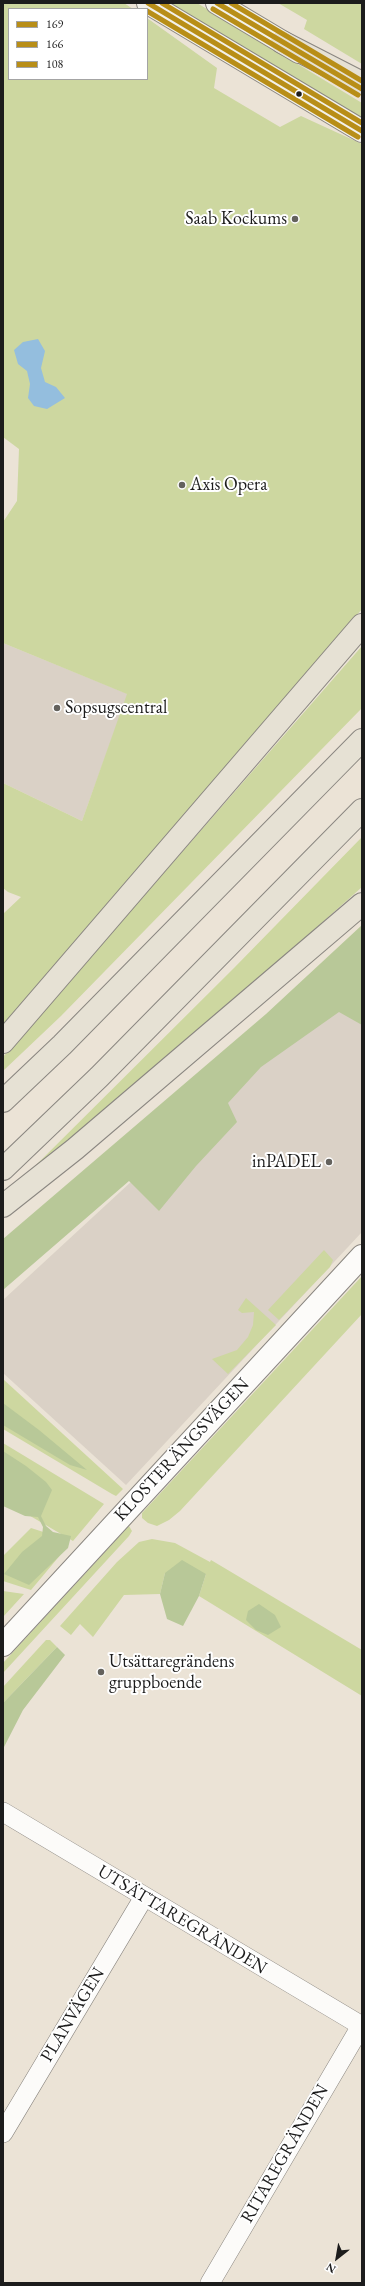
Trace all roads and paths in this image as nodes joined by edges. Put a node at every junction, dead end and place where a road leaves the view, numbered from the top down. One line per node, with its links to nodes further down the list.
1 (148, 3): 6 (main road)
2 (217, 3): 3 (main road)
3 (282, 42): 4 (highway); 5 (main road)
4 (362, 83)
5 (362, 89)
6 (362, 131)
7 (362, 625): 11 (highway)
8 (362, 740): 12 (highway)
9 (362, 810): 13 (highway)
10 (362, 904): 14 (highway)
11 (3, 1042)
12 (3, 1101)
13 (3, 1169)
14 (3, 1206)
15 (362, 1256): 16 (street, KLOSTERÄNGSVÄGEN)
16 (3, 1645)
17 (3, 1812): 18 (street, UTSÄTTAREGRÄNDEN)
18 (144, 1897): 19 (street, UTSÄTTAREGRÄNDEN); 20 (street, PLANVÄGEN)
19 (361, 2026): 21 (street, RITAREGRÄNDEN)
20 (3, 2133)
21 (210, 2283)

